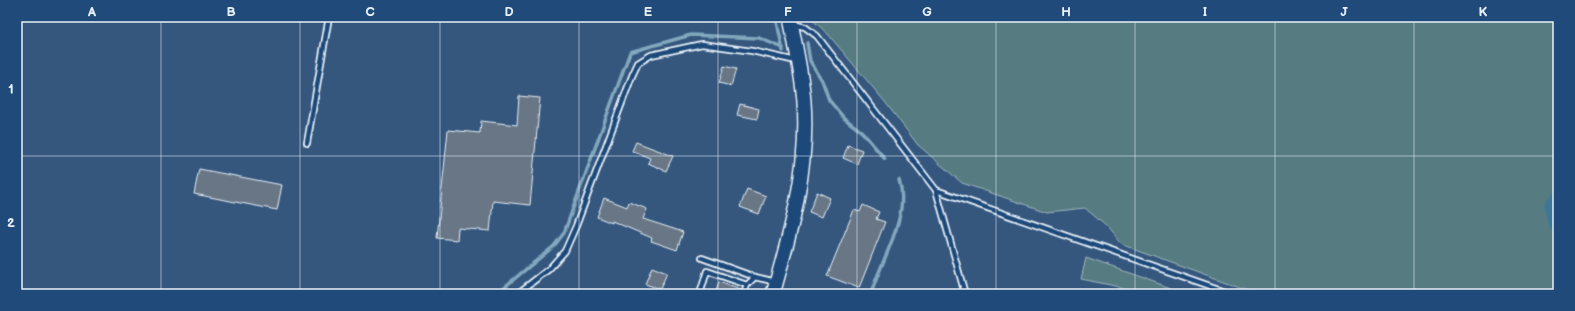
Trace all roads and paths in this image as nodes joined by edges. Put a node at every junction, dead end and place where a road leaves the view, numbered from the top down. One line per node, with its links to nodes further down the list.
1 (329, 17): 4 (lane)
2 (790, 20): 3 (street); 5 (lane)
3 (798, 62): 9 (street); 10 (lane)
4 (307, 143)
5 (936, 190): 13 (lane); 14 (lane)
6 (702, 258): 7 (lane)
7 (755, 277): 8 (lane); 9 (lane)
8 (747, 285): 11 (lane); 12 (lane)
9 (775, 288)
10 (517, 294)
11 (700, 294)
12 (744, 294)
13 (965, 294)
14 (1233, 294)

